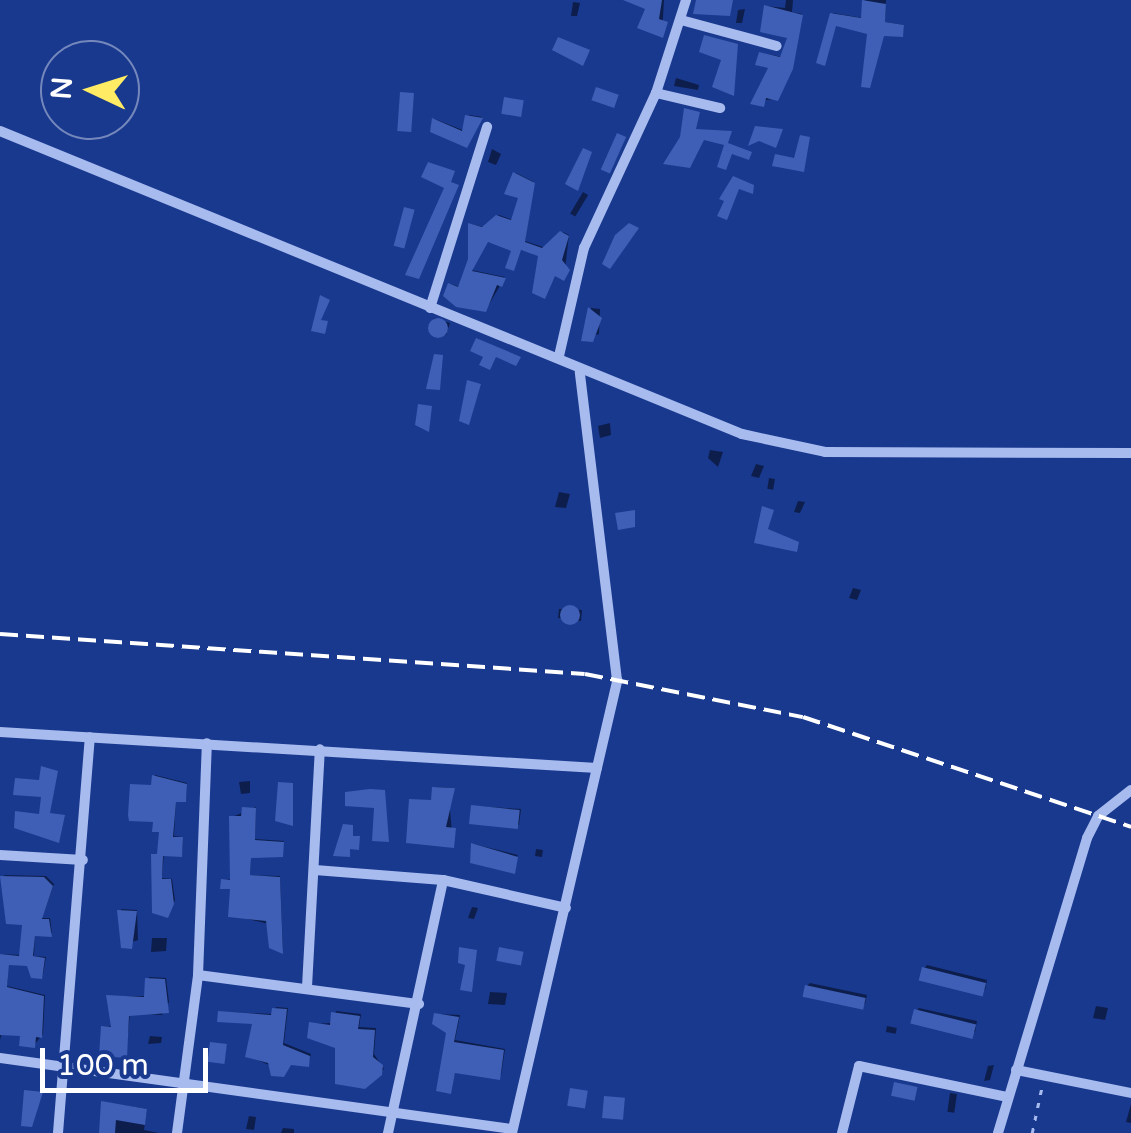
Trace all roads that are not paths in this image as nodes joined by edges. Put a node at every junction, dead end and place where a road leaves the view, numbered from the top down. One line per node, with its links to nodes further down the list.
1 (686, 0): 2 (street)
2 (681, 20): 3 (street); 4 (street)
3 (778, 46)
4 (656, 93): 5 (street); 9 (street)
5 (720, 108)
6 (488, 127): 8 (street)
7 (0, 130): 8 (street)
8 (430, 308): 9 (street)
9 (559, 356): 10 (street)
10 (580, 372): 11 (street); 16 (street)
11 (1131, 453)
12 (0, 732): 13 (street)
13 (90, 737): 14 (street); 19 (street)
14 (207, 743): 15 (street); 23 (street)
15 (320, 749): 16 (street); 20 (street)
16 (597, 768): 22 (street)
17 (1131, 790): 28 (street)
18 (0, 855): 19 (street)
19 (84, 860): 27 (street)
20 (315, 870): 21 (street); 24 (street)
21 (443, 880): 22 (street); 25 (street)
22 (566, 908): 33 (street)
23 (198, 975): 24 (street); 29 (street)
24 (307, 987): 25 (street)
25 (418, 1004): 32 (street)
26 (0, 1058): 27 (street)
27 (68, 1067): 29 (street); 34 (street)
28 (1016, 1070): 30 (street); 31 (street)
29 (184, 1084): 32 (street); 35 (street)
30 (1131, 1093)
31 (1008, 1096): 37 (street); 38 (street)
32 (392, 1112): 33 (street); 36 (street)
33 (512, 1131)
34 (58, 1133)
35 (177, 1133)
36 (388, 1133)
37 (842, 1133)
38 (998, 1133)

